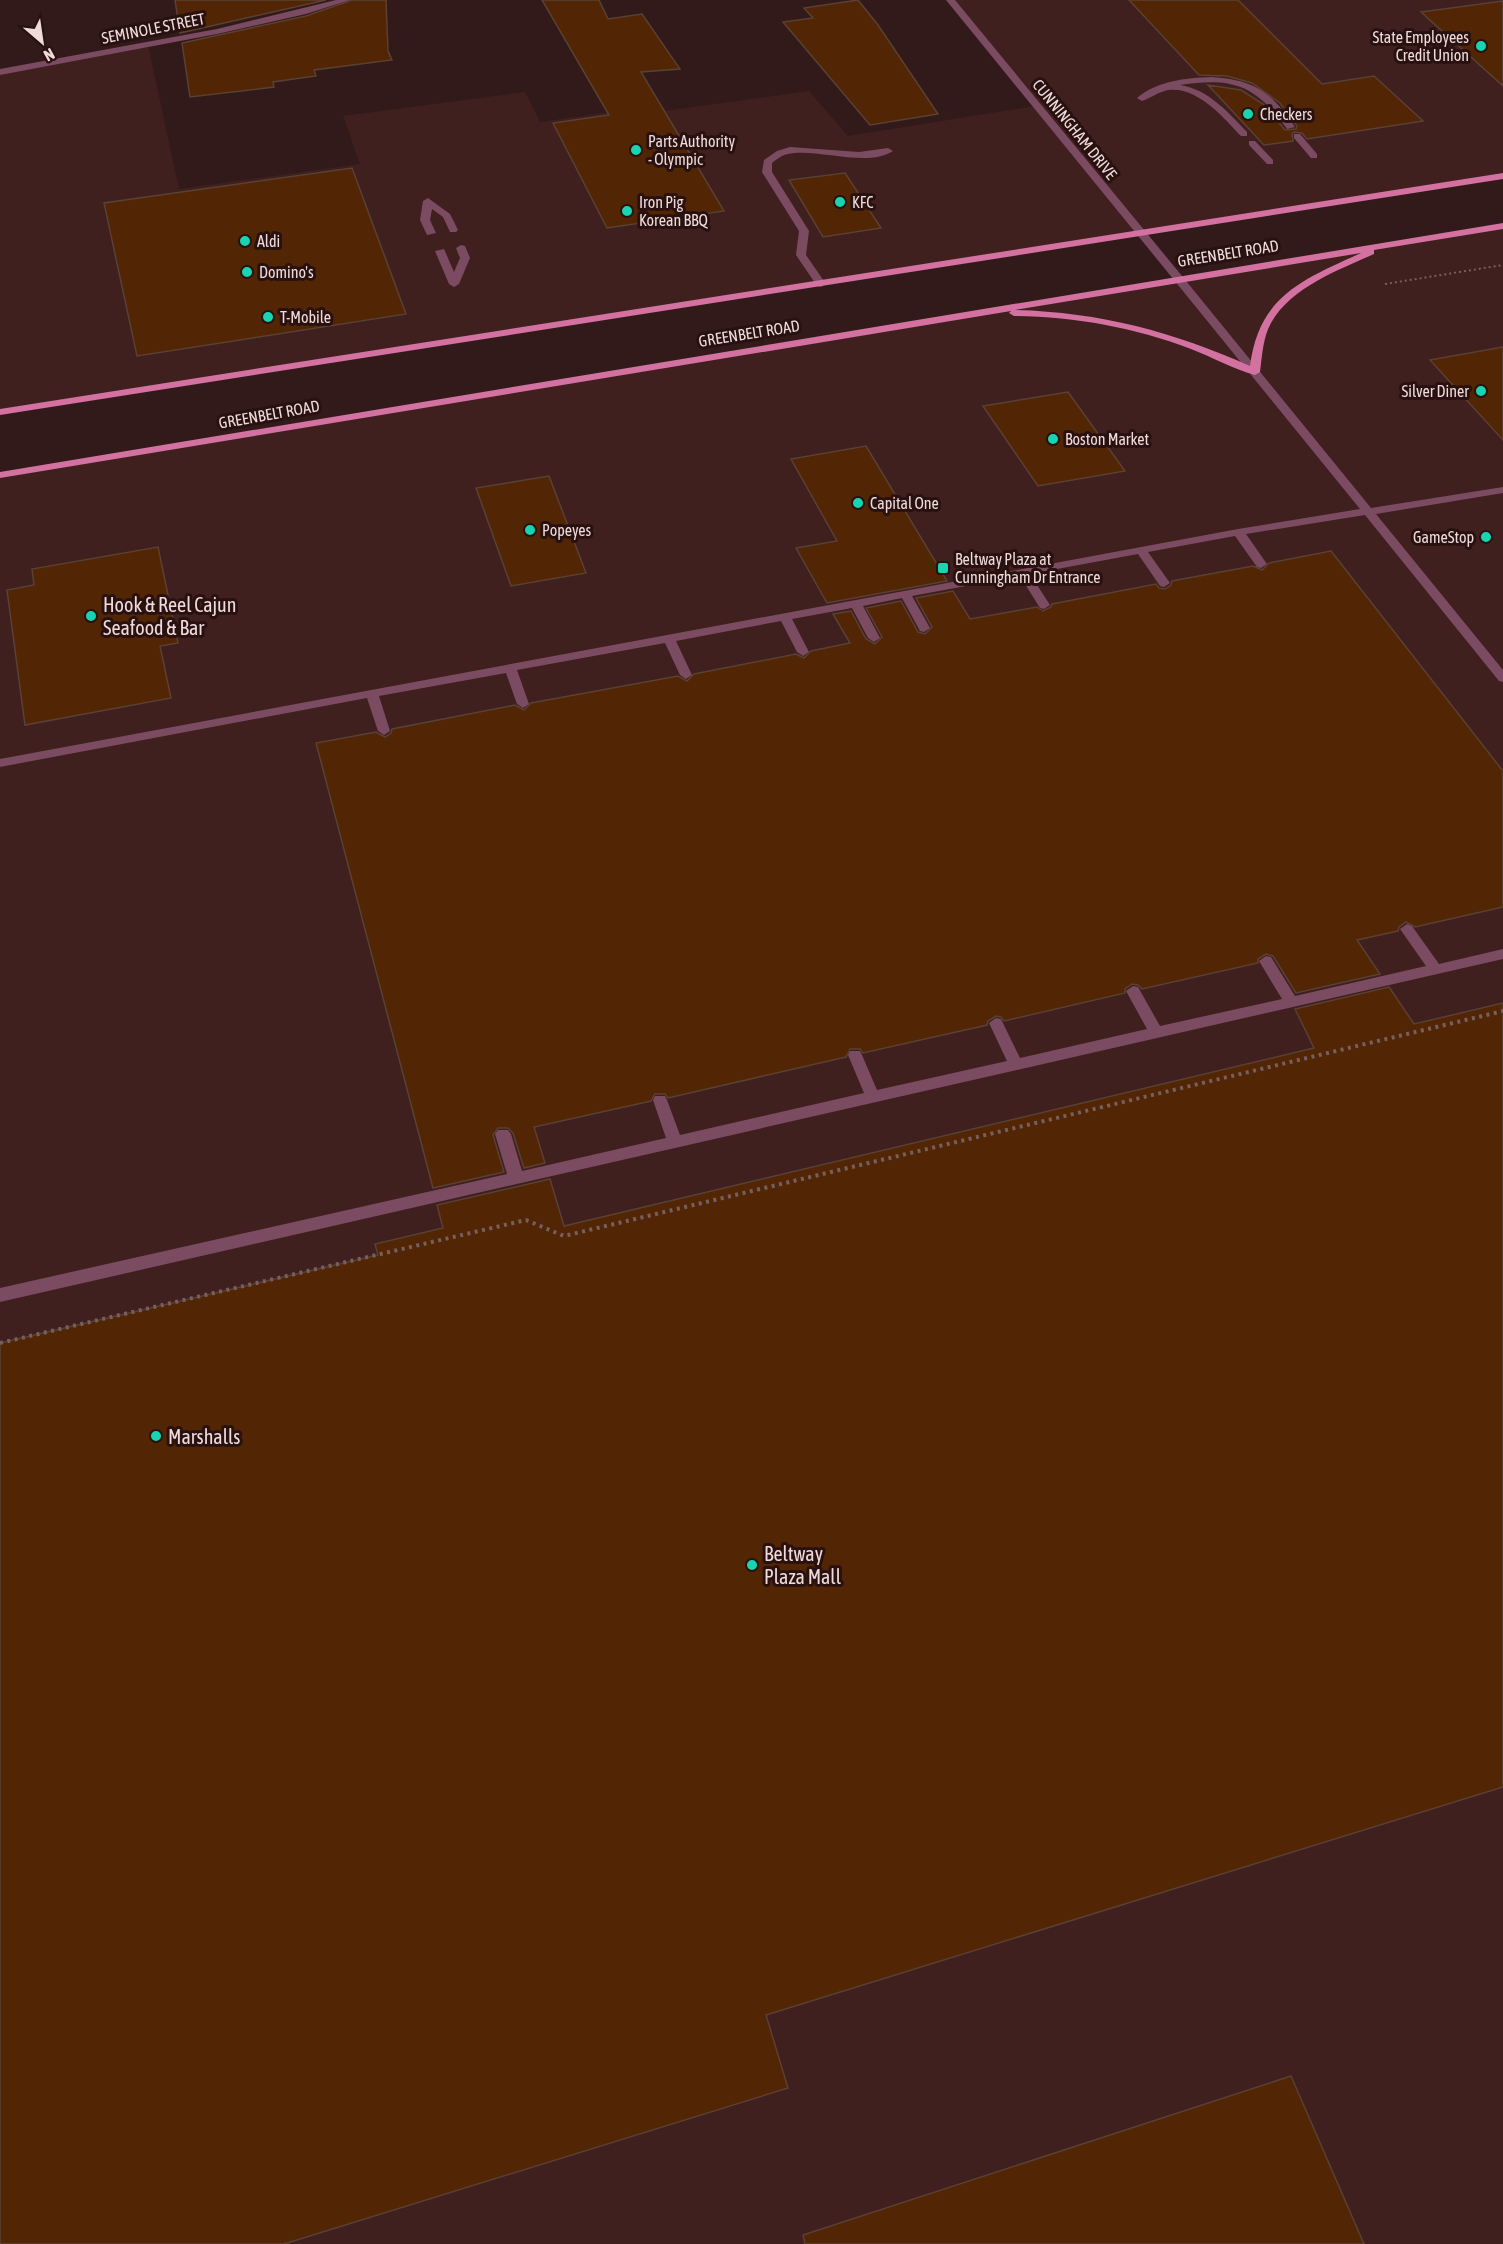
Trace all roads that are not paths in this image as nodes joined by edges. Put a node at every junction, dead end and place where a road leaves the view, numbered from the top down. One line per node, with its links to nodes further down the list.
1 (345, 0): 3 (street, SEMINOLE STREET)
2 (950, 0): 17 (street, CUNNINGHAM DRIVE)
3 (0, 72)
4 (1153, 90): 5 (street); 6 (street); 7 (street)
5 (1142, 98)
6 (1290, 127)
7 (1244, 134)
8 (1297, 136): 11 (street)
9 (1252, 142): 12 (street)
10 (888, 151): 22 (street)
11 (1314, 156)
12 (1270, 162)
13 (1503, 176): 17 (main road, GREENBELT ROAD)
14 (1503, 226): 18 (main road, GREENBELT ROAD)
15 (453, 230): 16 (street)
16 (431, 233)
17 (1142, 234): 21 (street, CUNNINGHAM DRIVE); 22 (main road, GREENBELT ROAD)
18 (1386, 244): 21 (main road, GREENBELT ROAD); 24 (main road)
19 (460, 248): 20 (street)
20 (440, 251)
21 (1178, 278): 23 (main road, GREENBELT ROAD); 24 (street, CUNNINGHAM DRIVE)
22 (821, 284): 25 (main road, GREENBELT ROAD)
23 (972, 313): 24 (main road); 26 (main road, GREENBELT ROAD)
24 (1254, 372): 28 (street, CUNNINGHAM DRIVE)
25 (0, 412)
26 (0, 475)
27 (1503, 490): 28 (street)
28 (1368, 511): 29 (street); 44 (street, CUNNINGHAM DRIVE)
29 (1238, 532): 30 (street); 31 (street)
30 (1141, 550): 32 (street); 33 (street)
31 (1261, 564)
32 (1023, 572): 34 (street); 36 (street)
33 (1164, 583)
34 (904, 594): 35 (street); 38 (street)
35 (856, 604): 37 (street); 40 (street)
36 (1044, 605)
37 (784, 617): 39 (street); 41 (street)
38 (924, 628)
39 (669, 638): 42 (street); 43 (street)
40 (874, 638)
41 (802, 652)
42 (510, 668): 45 (street); 46 (street)
43 (686, 675)
44 (1503, 678)
45 (372, 693): 47 (street); 48 (street)
46 (523, 704)
47 (384, 731)
48 (0, 762)
49 (1407, 929): 52 (street)
50 (1503, 954): 52 (street)
51 (1266, 961): 54 (street)
52 (1436, 969): 54 (street)
53 (1133, 992): 56 (street)
54 (1291, 1002): 56 (street)
55 (996, 1023): 58 (street)
56 (1156, 1032): 58 (street)
57 (855, 1055): 59 (street)
58 (1016, 1064): 59 (street)
59 (872, 1096): 62 (street)
60 (660, 1100): 62 (street)
61 (503, 1134): 63 (street)
62 (675, 1141): 63 (street)
63 (516, 1177): 64 (street)
64 (0, 1295)

